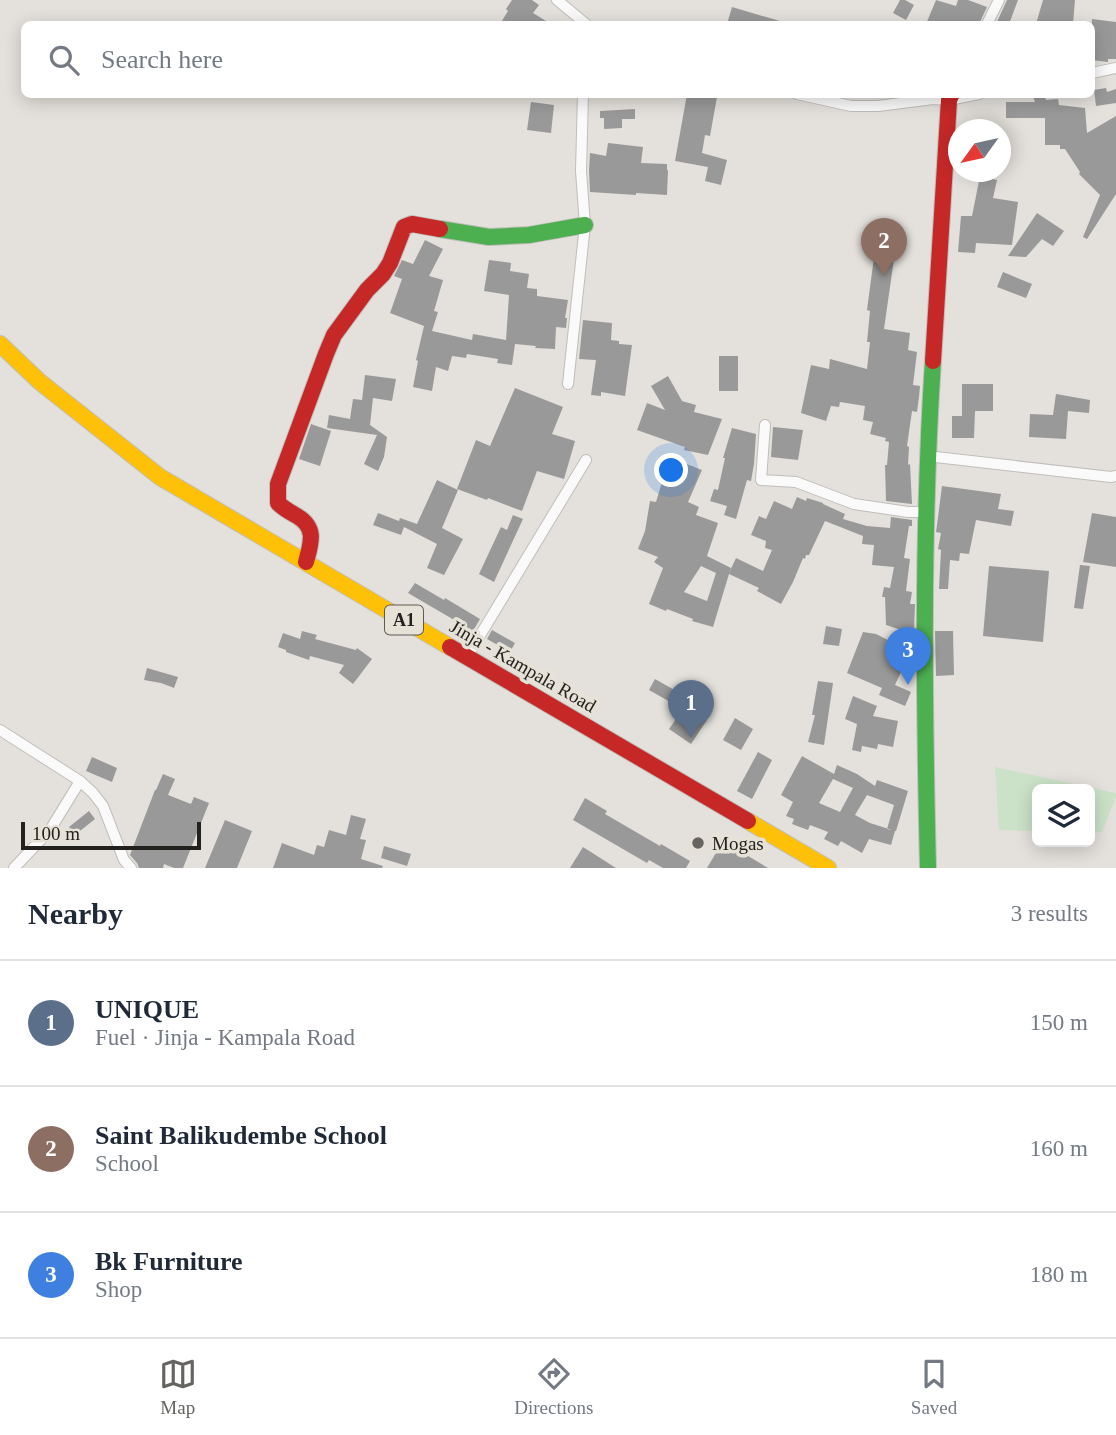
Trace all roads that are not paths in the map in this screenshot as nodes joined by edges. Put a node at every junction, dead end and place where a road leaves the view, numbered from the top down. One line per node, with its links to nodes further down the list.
1 (557, 0): 3 (street)
2 (999, 0): 4 (street)
3 (582, 21)
4 (988, 21)
5 (1116, 68): 6 (street)
6 (1095, 72)
7 (583, 98): 11 (street)
8 (815, 98): 9 (street)
9 (942, 98)
10 (951, 98): 15 (main road)
11 (585, 225): 13 (street); 19 (main road)
12 (0, 344): 19 (main road, Jinja - Kampala Road / A1)
13 (568, 384)
14 (765, 425): 18 (street)
15 (927, 456): 17 (street); 18 (main road)
16 (586, 460): 20 (street)
17 (1116, 477)
18 (925, 512): 26 (main road)
19 (306, 562): 20 (main road, Jinja - Kampala Road / A1)
20 (467, 657): 25 (main road, Jinja - Kampala Road / A1)
21 (0, 730): 22 (street)
22 (80, 781): 23 (street); 24 (street)
23 (14, 868)
24 (131, 868)
25 (828, 868)
26 (928, 868)

